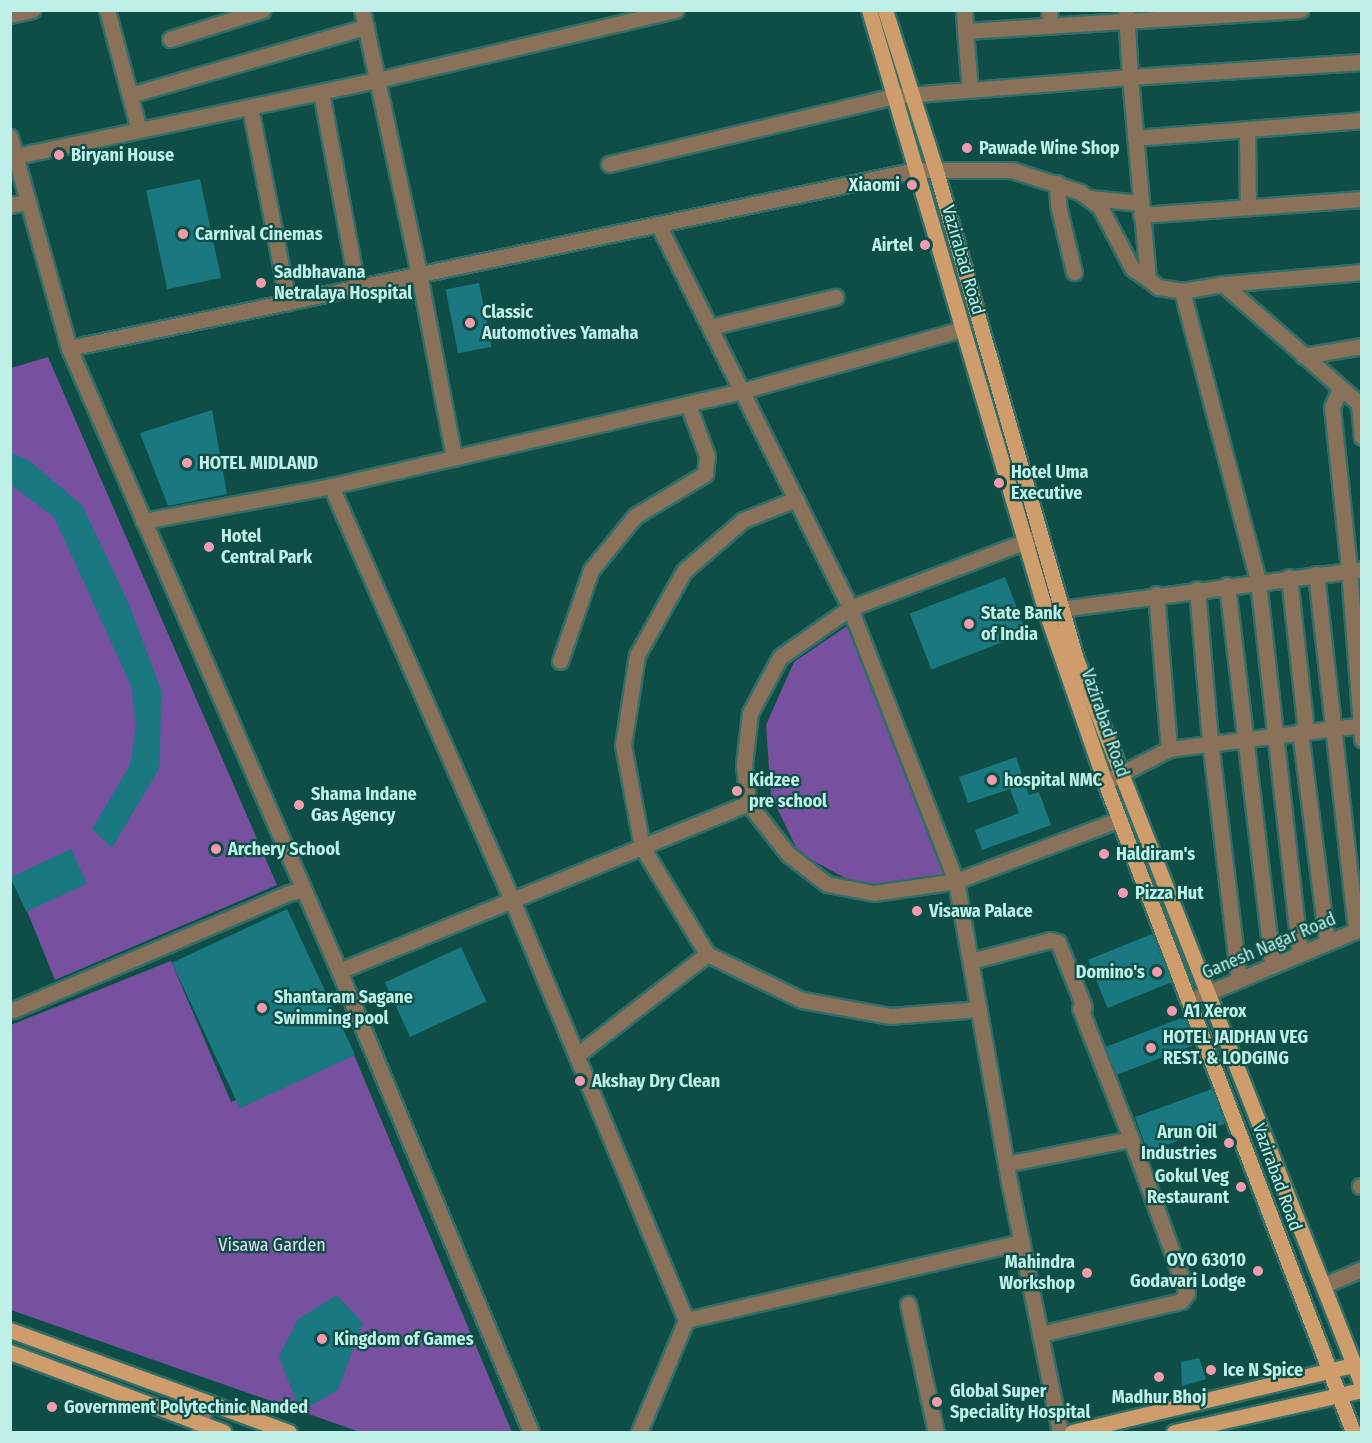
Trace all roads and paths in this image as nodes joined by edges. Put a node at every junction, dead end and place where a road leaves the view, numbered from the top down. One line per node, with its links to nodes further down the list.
1 (32, 10): 11 (street)
2 (107, 10): 22 (street)
3 (263, 10): 16 (street)
4 (362, 10): 14 (street)
5 (676, 10): 10 (street)
6 (869, 10): 23 (main road, Vazirabad Road)
7 (885, 10): 23 (main road, Vazirabad Road)
8 (964, 10): 15 (street)
9 (1300, 10): 12 (street)
10 (655, 13): 19 (street)
11 (10, 15)
12 (1126, 16): 13 (street); 18 (street)
13 (1049, 18): 15 (street)
14 (366, 27): 19 (street); 22 (street)
15 (965, 30): 20 (street)
16 (170, 39)
17 (1362, 62): 18 (street)
18 (1130, 77): 20 (street); 29 (street)
19 (377, 80): 21 (street); 44 (street)
20 (970, 90): 23 (street)
21 (321, 92): 24 (street); 47 (street)
22 (130, 95): 27 (street)
23 (902, 96): 31 (street); 32 (main road, Vazirabad Road); 33 (main road, Vazirabad Road)
24 (250, 107): 27 (street); 50 (street)
25 (1362, 120): 26 (street)
26 (1247, 129): 29 (street); 39 (street)
27 (139, 130): 30 (street)
28 (10, 137): 30 (street)
29 (1135, 138): 40 (street)
30 (16, 156): 37 (street)
31 (609, 164)
32 (916, 170): 33 (street); 41 (street); 52 (main road, Vazirabad Road)
33 (936, 171): 34 (street); 65 (main road, Vazirabad Road)
34 (1057, 183): 35 (street); 42 (street)
35 (1091, 198): 40 (street); 45 (street)
36 (1362, 199): 39 (street)
37 (28, 202): 38 (street); 54 (street)
38 (10, 205)
39 (1248, 207): 40 (street)
40 (1140, 209): 45 (street)
41 (658, 224): 44 (street); 51 (street)
42 (1074, 272)
43 (1362, 272): 46 (street)
44 (420, 274): 47 (street); 61 (street)
45 (1148, 279): 48 (street)
46 (1223, 284): 48 (street); 55 (street)
47 (357, 287): 50 (street)
48 (1182, 291): 70 (street)
49 (835, 297): 51 (street)
50 (288, 302): 54 (street)
51 (710, 327): 57 (street)
52 (962, 329): 57 (street); 66 (main road, Vazirabad Road)
53 (1362, 346): 55 (street)
54 (69, 348): 64 (street)
55 (1303, 356): 56 (street)
56 (1340, 389): 59 (street); 67 (street)
57 (742, 391): 58 (street); 63 (street)
58 (687, 404): 61 (street); 76 (street)
59 (1360, 406): 60 (street)
60 (1362, 437)
61 (454, 458): 62 (street)
62 (331, 486): 64 (street); 91 (street)
63 (796, 499): 74 (street); 88 (street)
64 (143, 521): 90 (street)
65 (1040, 536): 66 (street); 75 (main road, Vazirabad Road)
66 (1024, 541): 74 (street); 85 (main road, Vazirabad Road)
67 (1355, 569): 68 (street); 78 (street)
68 (1316, 574): 69 (street); 77 (street)
69 (1289, 577): 70 (street); 79 (street)
70 (1258, 581): 71 (street); 80 (street)
71 (1227, 585): 72 (street); 81 (street)
72 (1197, 589): 73 (street); 82 (street)
73 (1156, 594): 75 (street); 83 (street)
74 (850, 608): 86 (street); 89 (street)
75 (1060, 609): 84 (main road, Vazirabad Road)
76 (560, 661)
77 (1332, 729): 78 (street); 79 (street); 92 (street)
78 (1361, 730)
79 (1303, 731): 80 (street); 93 (street)
80 (1277, 733): 81 (street); 94 (street)
81 (1244, 738): 82 (street); 97 (street)
82 (1210, 741): 83 (street); 99 (street)
83 (1169, 749): 84 (street)
84 (1119, 775): 85 (street); 100 (main road, Vazirabad Road)
85 (1105, 782): 87 (main road, Vazirabad Road)
86 (748, 803): 88 (street); 89 (street)
87 (1120, 819): 89 (street); 101 (main road, Vazirabad Road)
88 (642, 847): 91 (street); 95 (street)
89 (956, 880): 96 (street)
90 (304, 890): 98 (street); 103 (street)
91 (512, 900): 98 (street); 104 (street)
92 (1359, 929): 93 (street, Ganesh Nagar Road)
93 (1327, 942): 94 (street, Ganesh Nagar Road)
94 (1300, 953): 97 (street, Ganesh Nagar Road)
95 (706, 954): 102 (street); 104 (street)
96 (971, 961): 102 (street); 105 (street)
97 (1272, 965): 99 (street, Ganesh Nagar Road)
98 (339, 971): 124 (street)
99 (1239, 979): 100 (street, Ganesh Nagar Road)
100 (1210, 991): 101 (street, Ganesh Nagar Road); 109 (main road, Vazirabad Road)
101 (1191, 1000): 116 (main road, Vazirabad Road)
102 (979, 1009): 106 (street)
103 (13, 1010)
104 (577, 1055): 111 (street)
105 (1131, 1139): 106 (street); 113 (street)
106 (1006, 1164): 107 (street)
107 (1022, 1242): 111 (street); 113 (street)
108 (1362, 1269): 109 (street)
109 (1324, 1285): 115 (main road, Vazirabad Road)
110 (908, 1304): 126 (street)
111 (686, 1320): 125 (street)
112 (10, 1330): 120 (main road)
113 (1040, 1334): 127 (street)
114 (10, 1352): 121 (main road)
115 (1354, 1365): 116 (main road); 117 (main road, Vazirabad Road)
116 (1331, 1371): 119 (main road, Vazirabad Road); 128 (main road)
117 (1362, 1385)
118 (1362, 1390): 119 (main road)
119 (1340, 1396): 129 (main road); 130 (main road, Vazirabad Road)
120 (206, 1402): 121 (street); 123 (main road)
121 (200, 1428): 122 (main road)
122 (224, 1432)
123 (289, 1432)
124 (531, 1432)
125 (639, 1432)
126 (936, 1432)
127 (1060, 1432)
128 (1072, 1432)
129 (1174, 1432)
130 (1353, 1432)

